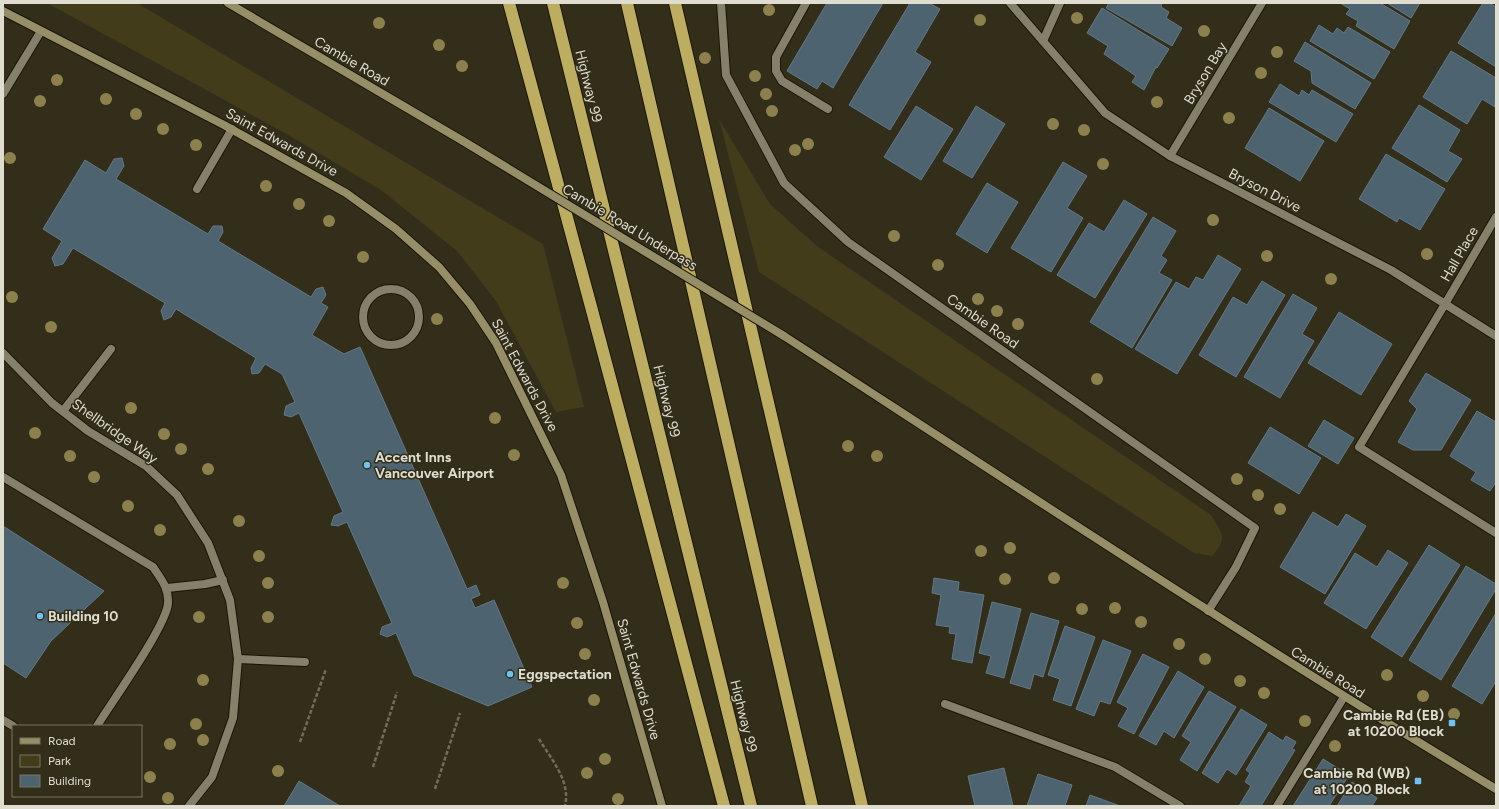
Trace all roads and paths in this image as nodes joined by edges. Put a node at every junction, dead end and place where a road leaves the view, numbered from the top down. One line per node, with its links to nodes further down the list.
1 (228, 3): 17 (main road, Cambie Road)
2 (509, 3): 51 (highway)
3 (554, 3): 52 (highway, Highway 99)
4 (627, 3): 53 (highway)
5 (675, 3): 54 (highway)
6 (721, 3): 32 (street, Cambie Road)
7 (806, 3): 15 (street)
8 (1010, 3): 13 (street, Bryson Drive)
9 (1060, 3): 13 (street)
10 (1262, 3): 18 (street, Bryson Bay)
11 (3, 11): 12 (main road, Saint Edwards Drive)
12 (40, 31): 14 (street); 16 (main road, Saint Edwards Drive)
13 (1043, 42): 18 (street, Bryson Drive)
14 (3, 94)
15 (828, 109)
16 (232, 129): 19 (street); 50 (main road, Saint Edwards Drive)
17 (462, 141): 22 (main road, Cambie Road Underpass, bridge)
18 (1170, 156): 21 (street, Bryson Drive)
19 (197, 189)
20 (1496, 217): 21 (street, Hall Place)
21 (1445, 304): 23 (street, Bryson Drive); 29 (street, Hall Place)
22 (784, 336): 32 (main road, Cambie Road)
23 (1496, 336)
24 (407, 341): 24 (street)
25 (111, 349): 27 (street)
26 (3, 353): 27 (street, Shellbridge Way)
27 (63, 411): 30 (street, Shellbridge Way)
28 (3, 477): 31 (street)
29 (1496, 533)
30 (222, 580): 31 (street); 33 (street, Shellbridge Way)
31 (167, 588): 42 (street)
32 (1208, 611): 37 (main road, Cambie Road)
33 (238, 659): 34 (street); 48 (street, Shellbridge Way)
34 (305, 662)
35 (326, 669): 44 (path)
36 (397, 692): 45 (path)
37 (1344, 697): 47 (main road, Cambie Road); 56 (street)
38 (945, 704): 55 (street)
39 (460, 713): 46 (path)
40 (3, 720): 41 (street)
41 (12, 725)
42 (98, 725)
43 (539, 739): 49 (path)
44 (300, 742)
45 (373, 768)
46 (435, 789)
47 (1496, 790)
48 (189, 806)
49 (565, 806)
50 (662, 806)
51 (724, 806)
52 (750, 806)
53 (812, 806)
54 (862, 806)
55 (1180, 806)
56 (1278, 806)

